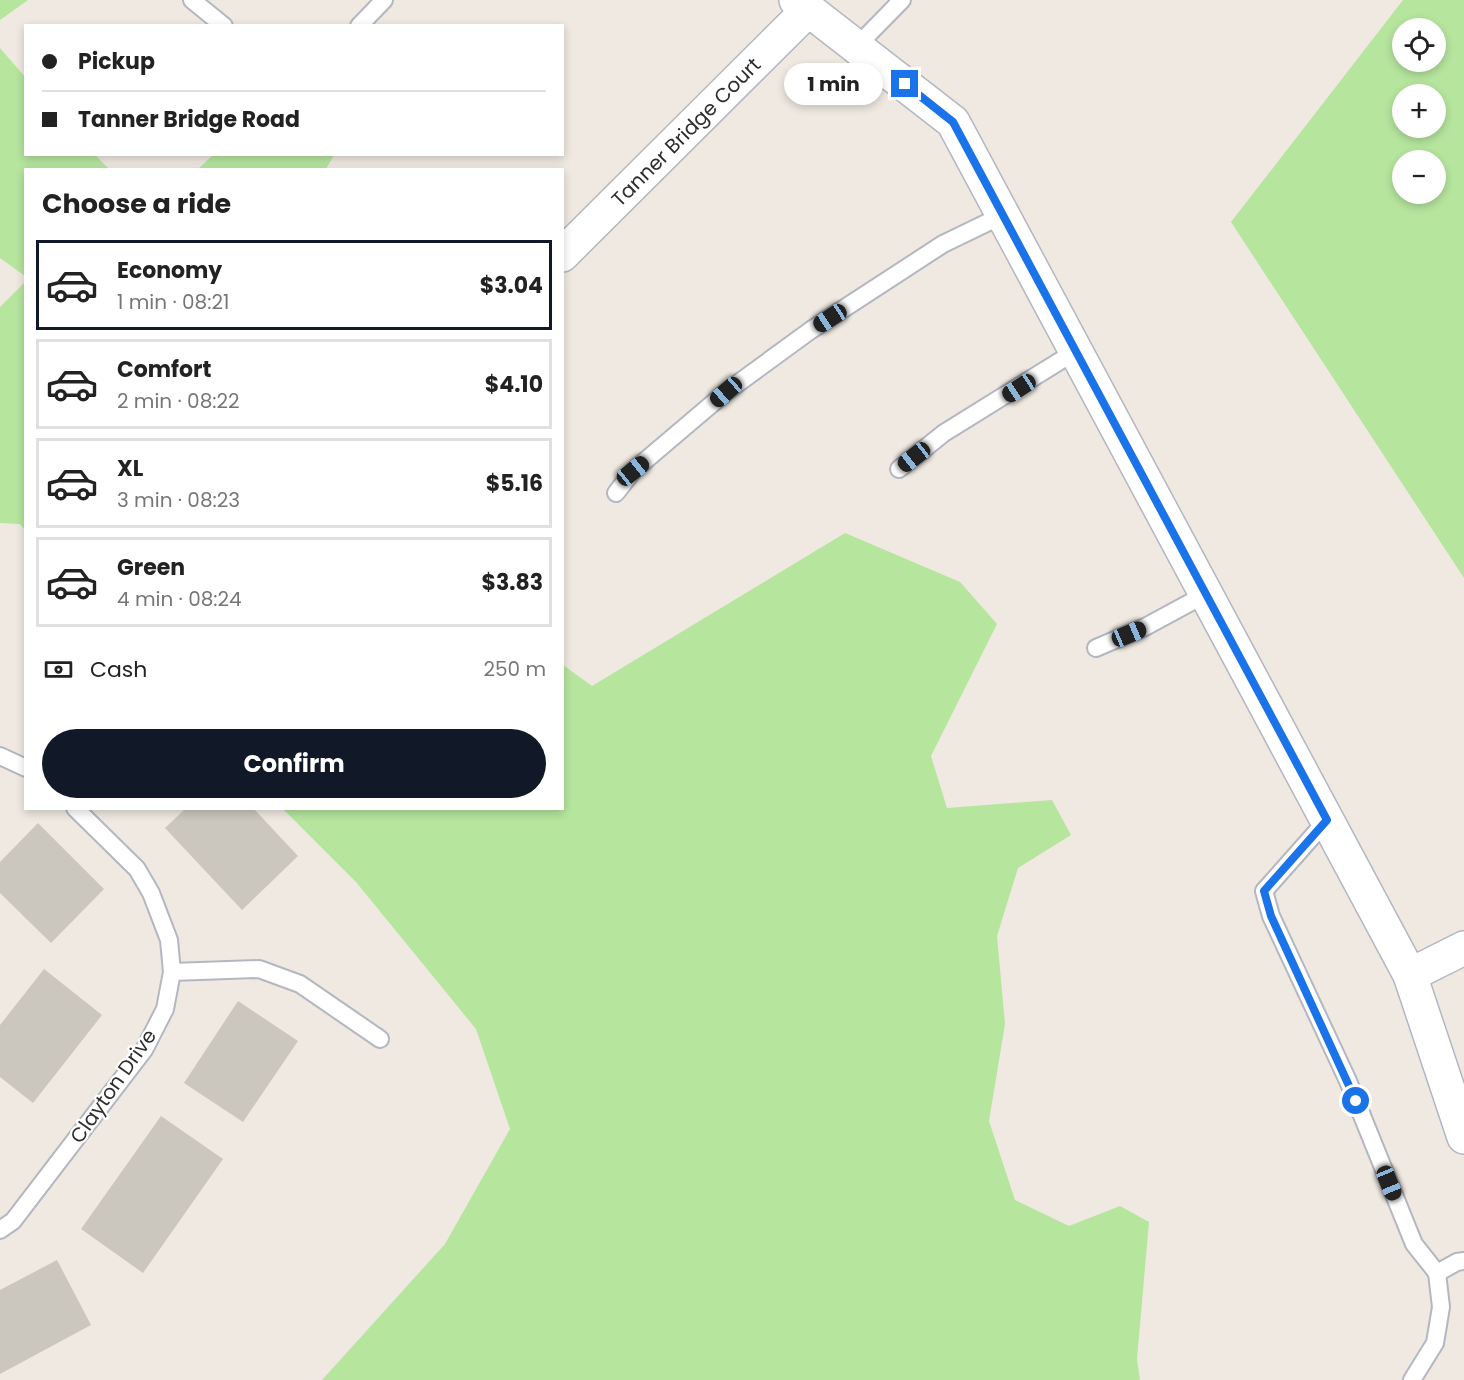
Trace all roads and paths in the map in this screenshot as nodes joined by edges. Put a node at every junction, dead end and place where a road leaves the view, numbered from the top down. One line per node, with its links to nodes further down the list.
1 (192, 0): 5 (lane)
2 (384, 0): 6 (lane)
3 (902, 0): 7 (lane)
4 (802, 5): 7 (street); 9 (street, Tanner Bridge Court)
5 (222, 24)
6 (361, 24)
7 (856, 47): 8 (street)
8 (1003, 216): 10 (street); 12 (lane)
9 (564, 253)
10 (1076, 351): 11 (lane); 13 (street)
11 (899, 469)
12 (616, 493)
13 (1206, 594): 14 (lane); 18 (street)
14 (1096, 648)
15 (0, 756): 16 (lane)
16 (24, 767)
17 (77, 810): 20 (lane, Clayton Drive)
18 (1327, 820): 21 (street); 26 (lane)
19 (1464, 948): 21 (street)
20 (172, 972): 22 (lane); 24 (lane, Clayton Drive)
21 (1410, 975): 23 (street)
22 (380, 1039)
23 (1464, 1137)
24 (0, 1230)
25 (1464, 1261): 26 (lane)
26 (1437, 1273): 27 (lane)
27 (1412, 1380)

